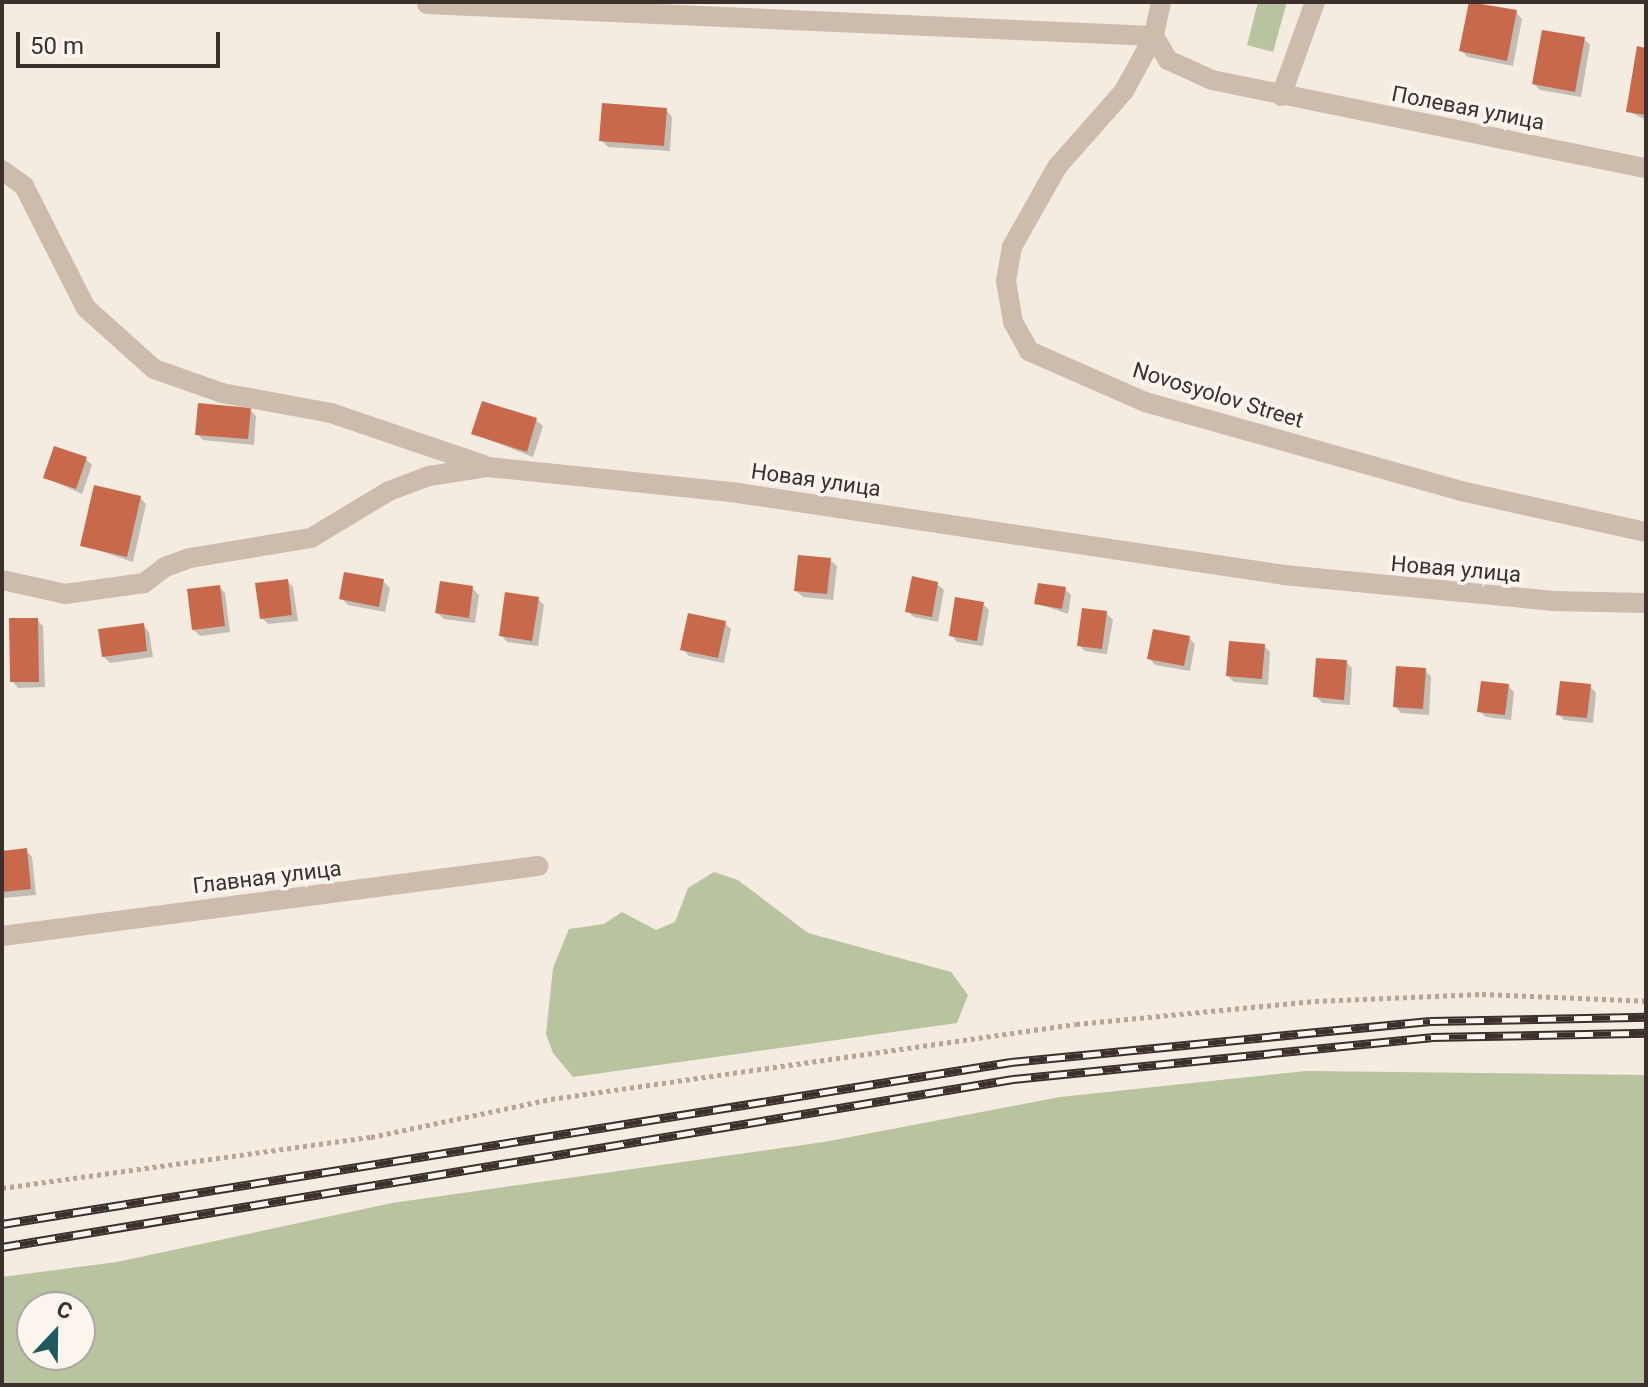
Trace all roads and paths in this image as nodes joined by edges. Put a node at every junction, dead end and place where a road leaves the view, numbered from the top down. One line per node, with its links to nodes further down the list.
1 (1161, 2): 4 (street, Novosyolov Street)
2 (1315, 2): 5 (street)
3 (427, 4): 4 (street)
4 (1154, 36): 5 (street, Полевая улица); 9 (street, Novosyolov Street)
5 (1281, 96): 6 (street, Полевая улица)
6 (1646, 168)
7 (2, 170): 8 (street)
8 (488, 467): 10 (street, Новая улица); 11 (street, Новая улица)
9 (1646, 532)
10 (2, 580)
11 (1646, 603)
12 (538, 866): 13 (street, Главная улица)
13 (2, 936)
14 (1646, 1001): 15 (path)
15 (2, 1188)

